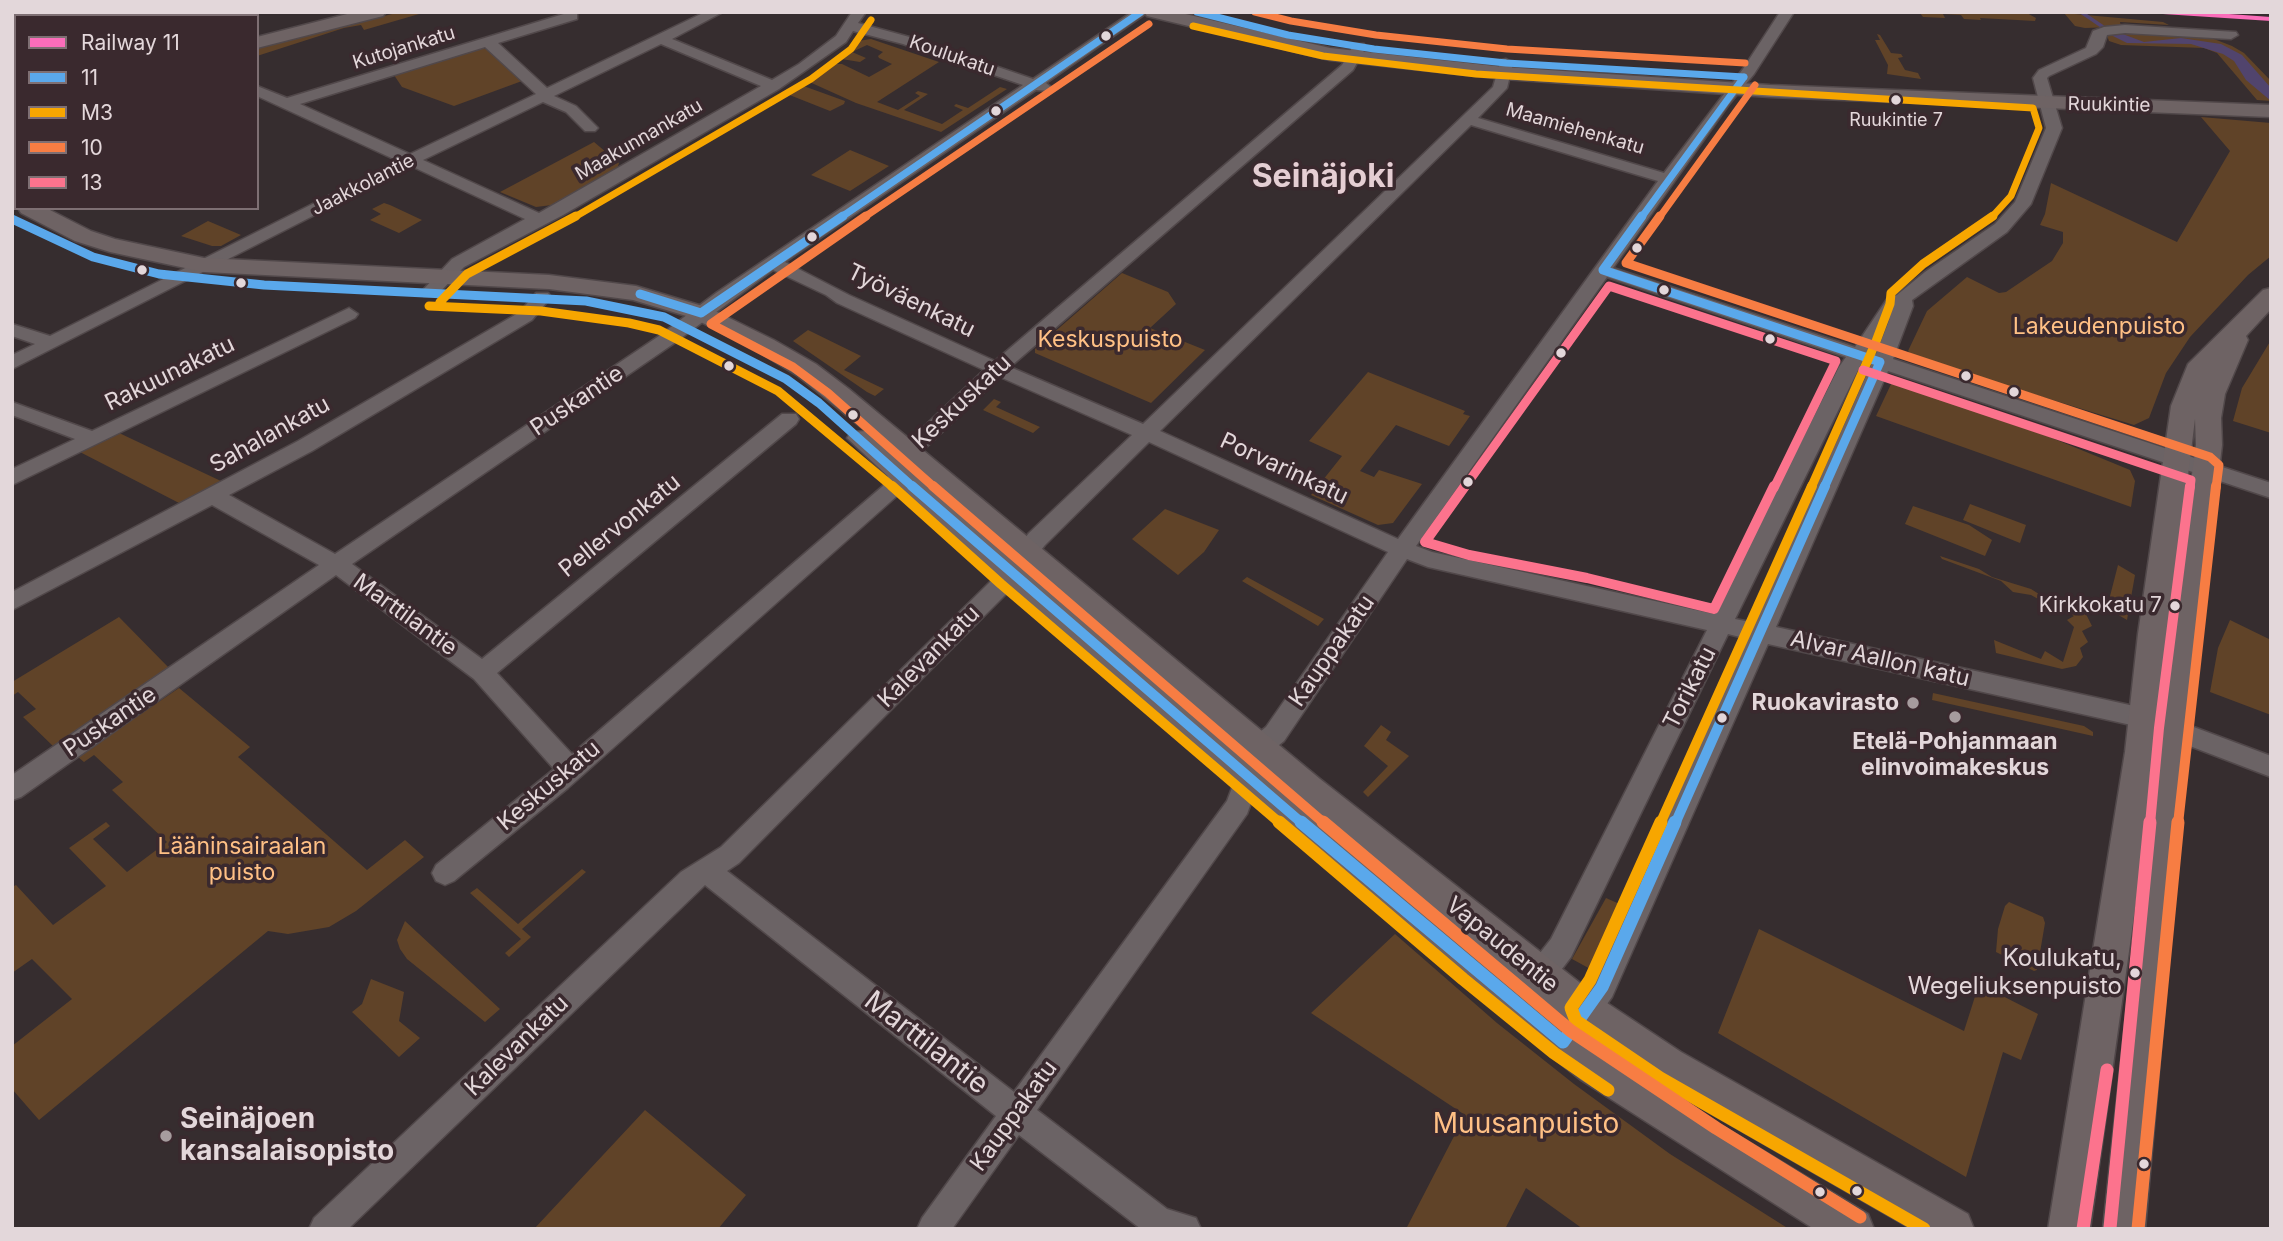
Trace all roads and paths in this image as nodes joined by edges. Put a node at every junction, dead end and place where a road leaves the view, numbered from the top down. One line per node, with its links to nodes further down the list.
1 (349, 12): 11 (main road)
2 (377, 12): 13 (main road)
3 (716, 12): 12 (street, Jaakkolantie)
4 (1141, 12): 19 (street, Puskantie)
5 (1153, 12): 15 (main road)
6 (1196, 12): 15 (main road)
7 (1787, 12): 17 (street, Kauppakatu)
8 (572, 16): 14 (street, Kutojankatu)
9 (855, 19): 18 (street, Maakunnankatu); 19 (street, Koulukatu)
10 (2231, 35): 22 (street)
11 (259, 36)
12 (661, 39): 18 (street); 21 (street, Jaakkolantie)
13 (259, 42)
14 (488, 42): 21 (street); 23 (street, Kutojankatu)
15 (1356, 52): 16 (main road, Ruukintie); 47 (street, Keskuskatu)
16 (1505, 68): 17 (main road, Ruukintie); 25 (street, Kalevankatu)
17 (1740, 83): 22 (main road, Ruukintie); 28 (street, Kauppakatu)
18 (774, 86): 31 (street, Maakunnankatu)
19 (1044, 87): 32 (street, Puskantie)
20 (259, 91): 23 (street)
21 (544, 95): 26 (street); 27 (street, Jaakkolantie)
22 (2045, 99): 24 (main road, Ruukintie); 39 (street, Torikatu)
23 (286, 103): 27 (street)
24 (2269, 111)
25 (1469, 120): 28 (street, Maamiehenkatu); 50 (street, Kalevankatu)
26 (590, 128)
27 (412, 160): 31 (street); 33 (street, Jaakkolantie)
28 (1669, 179): 34 (street, Kauppakatu)
29 (33, 210): 33 (main road, Vapaudentie)
30 (12, 219): 35 (main road, Vapaudentie)
31 (538, 219): 36 (street, Maakunnankatu)
32 (772, 263): 41 (street, Puskantie); 47 (street, Työväenkatu)
33 (204, 265): 35 (street, Jaakkolantie); 36 (main road, Vapaudentie)
34 (1603, 270): 44 (street); 57 (street, Kauppakatu)
35 (182, 277): 36 (main road, Vapaudentie); 43 (street, Jaakkolantie)
36 (437, 285): 38 (main road, Vapaudentie); 41 (main road, Vapaudentie)
37 (2271, 295): 53 (main road)
38 (542, 298): 41 (main road, Vapaudentie); 56 (street, Sahalankatu)
39 (1903, 299): 44 (street, Torikatu); 45 (street, Torikatu)
40 (349, 314): 51 (street, Rakuunakatu)
41 (692, 320): 52 (main road, Vapaudentie); 59 (street, Puskantie)
42 (12, 330): 43 (street)
43 (52, 343): 46 (street, Jaakkolantie)
44 (1858, 354): 45 (street); 61 (street, Torikatu)
45 (1880, 362): 53 (street); 62 (street, Torikatu)
46 (12, 363)
47 (998, 369): 50 (street, Työväenkatu); 52 (street, Keskuskatu)
48 (12, 408): 51 (street)
49 (789, 419): 63 (street, Pellervonkatu)
50 (1145, 433): 57 (street, Porvarinkatu); 58 (street, Kalevankatu)
51 (94, 439): 54 (street, Rakuunakatu)
52 (903, 463): 58 (main road, Vapaudentie); 67 (street, Keskuskatu)
53 (2192, 466): 55 (street); 64 (main road)
54 (12, 478)
55 (2271, 491)
56 (212, 495): 59 (street, Marttilantie); 60 (street, Sahalankatu)
57 (1402, 550): 61 (street, Alvar Aallon katu); 65 (street, Kauppakatu)
58 (1018, 563): 65 (main road, Vapaudentie); 69 (street, Kalevankatu)
59 (335, 564): 63 (street, Marttilantie); 68 (street, Puskantie)
60 (12, 602)
61 (1722, 625): 62 (street, Alvar Aallon katu); 71 (street, Torikatu)
62 (1761, 633): 64 (street, Alvar Aallon katu); 73 (street, Torikatu)
63 (482, 672): 67 (street, Marttilantie)
64 (2158, 723): 66 (street, Alvar Aallon katu); 81 (main road); 82 (main road)
65 (1254, 762): 71 (main road, Vapaudentie); 72 (main road, Vapaudentie); 75 (street, Kauppakatu)
66 (2271, 767)
67 (570, 769): 70 (street, Keskuskatu)
68 (12, 789)
69 (707, 871): 75 (street, Marttilantie); 77 (street, Kalevankatu)
70 (445, 873)
71 (1541, 976): 72 (street, Torikatu); 73 (main road, Vapaudentie)
72 (1517, 1005): 74 (main road, Vapaudentie)
73 (1585, 1010): 74 (street, Torikatu); 80 (main road, Vapaudentie)
74 (1563, 1042): 79 (main road, Vapaudentie)
75 (1016, 1114): 76 (street, Marttilantie); 78 (street, Kauppakatu)
76 (1190, 1227)
77 (325, 1229)
78 (933, 1229)
79 (1853, 1229)
80 (1953, 1229)
81 (2069, 1229)
82 (2124, 1229)

